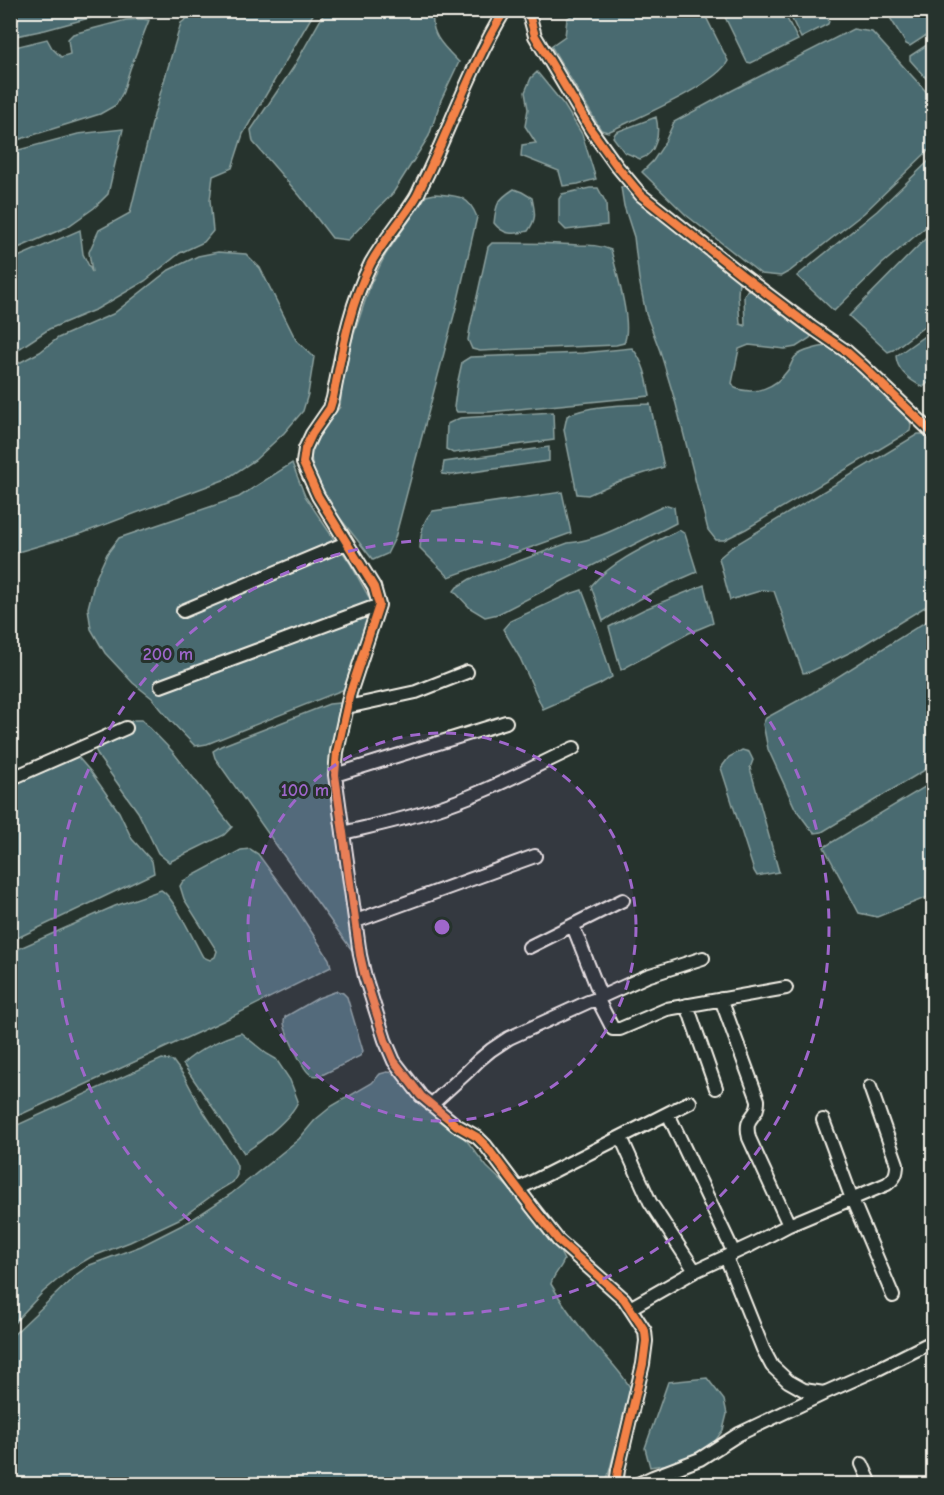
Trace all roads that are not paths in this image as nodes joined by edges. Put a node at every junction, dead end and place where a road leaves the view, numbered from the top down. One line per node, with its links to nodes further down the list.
1 (502, 15): 4 (street)
2 (529, 15): 3 (street)
3 (933, 434)
4 (346, 543): 5 (street); 6 (street)
5 (378, 605): 8 (street); 9 (street)
6 (183, 611)
7 (466, 672): 9 (street)
8 (161, 686)
9 (347, 707): 13 (street)
10 (506, 722): 13 (street)
11 (126, 728): 14 (street)
12 (574, 748): 15 (street)
13 (335, 774): 15 (street)
14 (10, 779)
15 (343, 833): 18 (street)
16 (535, 856): 18 (street)
17 (622, 900): 19 (street)
18 (356, 921): 29 (street)
19 (573, 926): 20 (street); 23 (street)
20 (529, 946)
21 (703, 958): 23 (street)
22 (786, 988): 24 (street)
23 (598, 999): 25 (street); 29 (street)
24 (721, 999): 25 (street); 35 (street)
25 (687, 1005): 26 (street)
26 (716, 1088)
27 (870, 1088): 34 (street)
28 (690, 1102): 33 (street)
29 (431, 1105): 33 (street)
30 (671, 1120): 36 (street)
31 (822, 1120): 34 (street)
32 (624, 1144): 37 (street)
33 (518, 1189): 39 (street)
34 (852, 1199): 35 (street); 38 (street)
35 (789, 1225): 36 (street)
36 (730, 1255): 37 (street); 41 (street)
37 (695, 1271): 39 (street)
38 (893, 1296)
39 (630, 1308): 43 (street)
40 (933, 1341): 41 (street)
41 (824, 1393): 44 (street)
42 (862, 1464): 45 (street)
43 (616, 1485)
44 (638, 1485)
45 (871, 1485)

